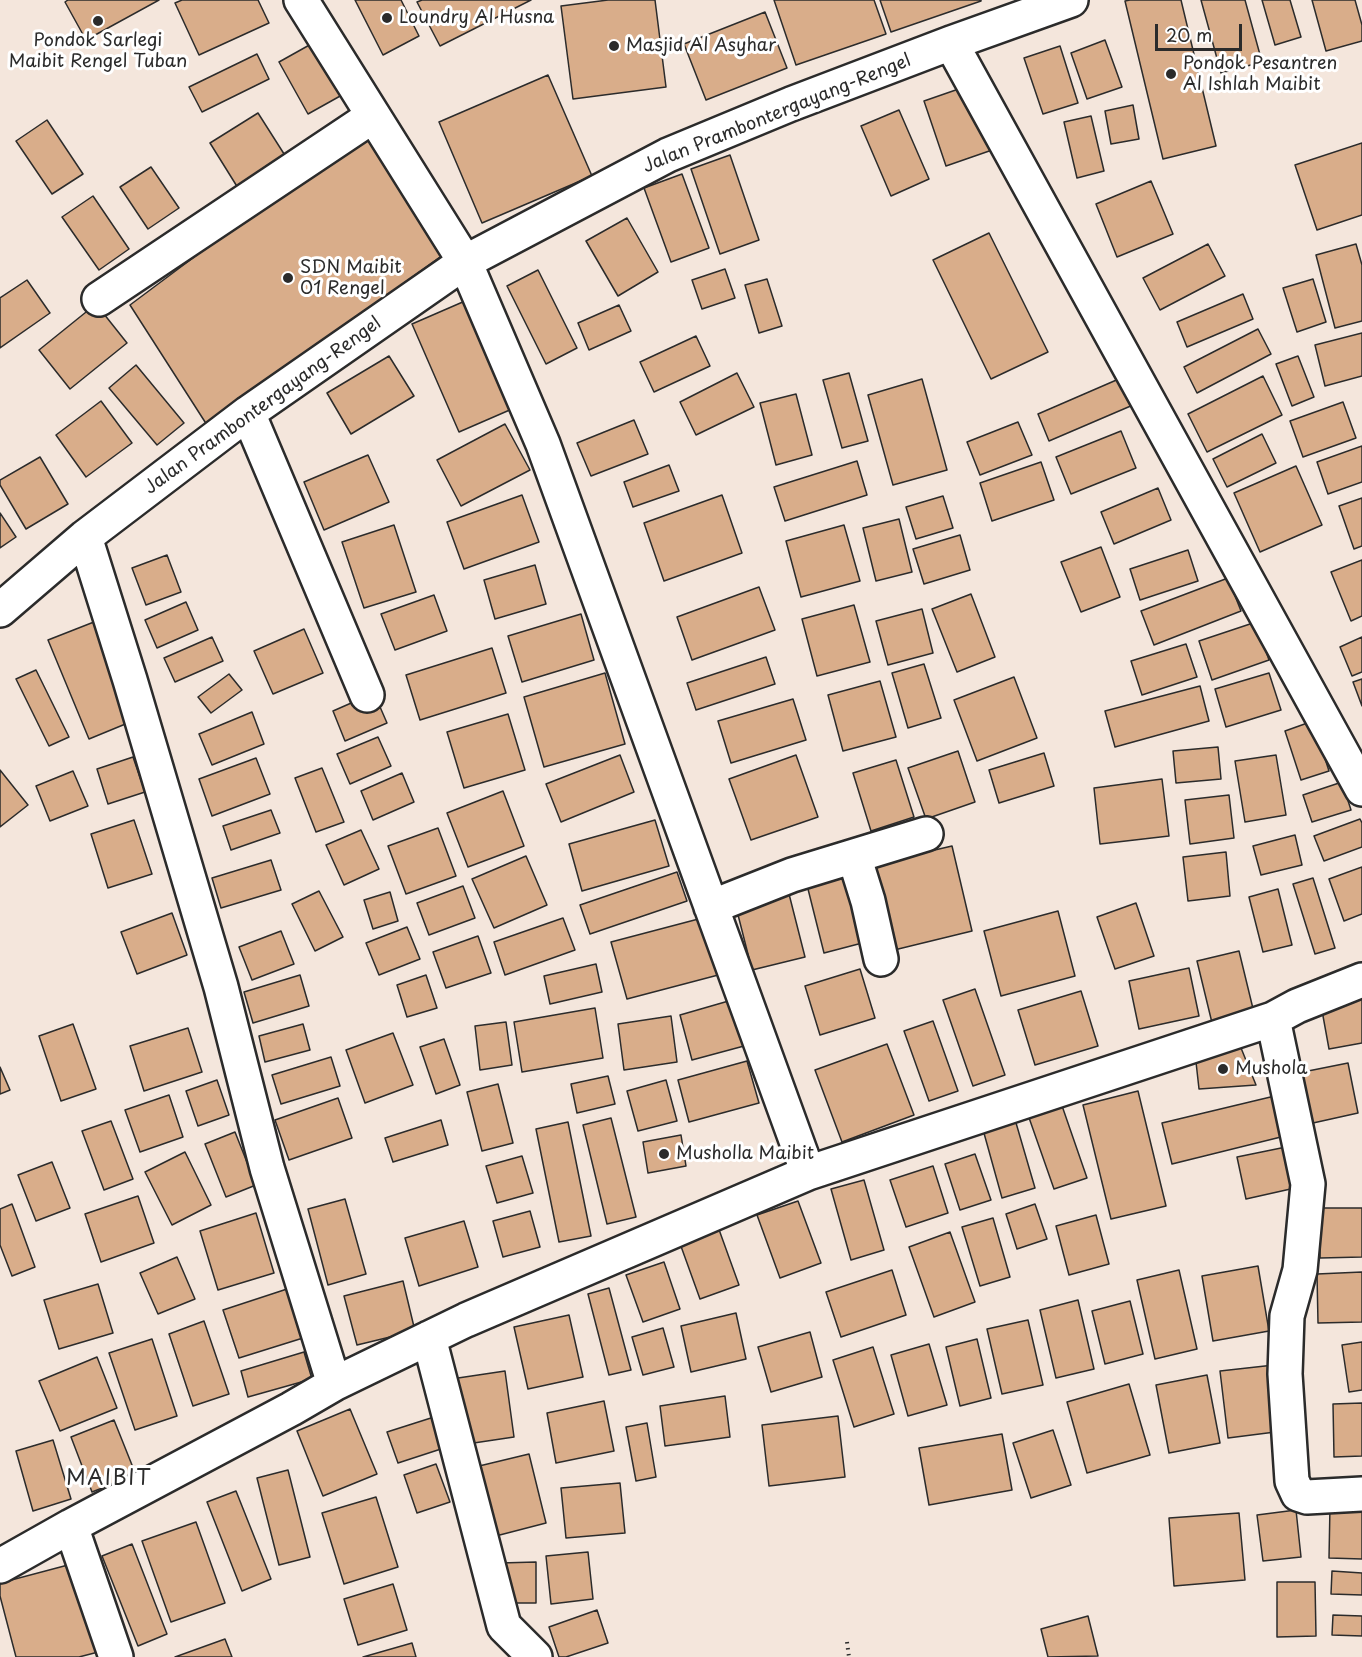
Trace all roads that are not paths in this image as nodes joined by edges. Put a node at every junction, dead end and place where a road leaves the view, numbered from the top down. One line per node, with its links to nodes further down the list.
1 (301, 0): 4 (street)
2 (1071, 0): 3 (street, Jalan Prambontergayang-Rengel)
3 (951, 43): 5 (street, Jalan Prambontergayang-Rengel); 11 (street)
4 (373, 116): 5 (street); 6 (street)
5 (465, 262): 7 (street, Jalan Prambontergayang-Rengel); 14 (street)
6 (99, 299)
7 (248, 413): 8 (street, Jalan Prambontergayang-Rengel); 10 (street)
8 (85, 537): 9 (street, Jalan Prambontergayang-Rengel); 20 (street)
9 (0, 610)
10 (367, 695)
11 (1362, 789)
12 (926, 834): 13 (street)
13 (854, 856): 14 (street); 15 (street)
14 (711, 907): 18 (street)
15 (881, 958)
16 (1362, 980): 17 (street)
17 (1283, 1014): 18 (street); 21 (street)
18 (808, 1173): 19 (street)
19 (429, 1338): 20 (street); 25 (street)
20 (334, 1384): 22 (street)
21 (1362, 1494)
22 (71, 1526): 23 (street); 24 (street)
23 (0, 1566)
24 (116, 1657)
25 (535, 1657)

